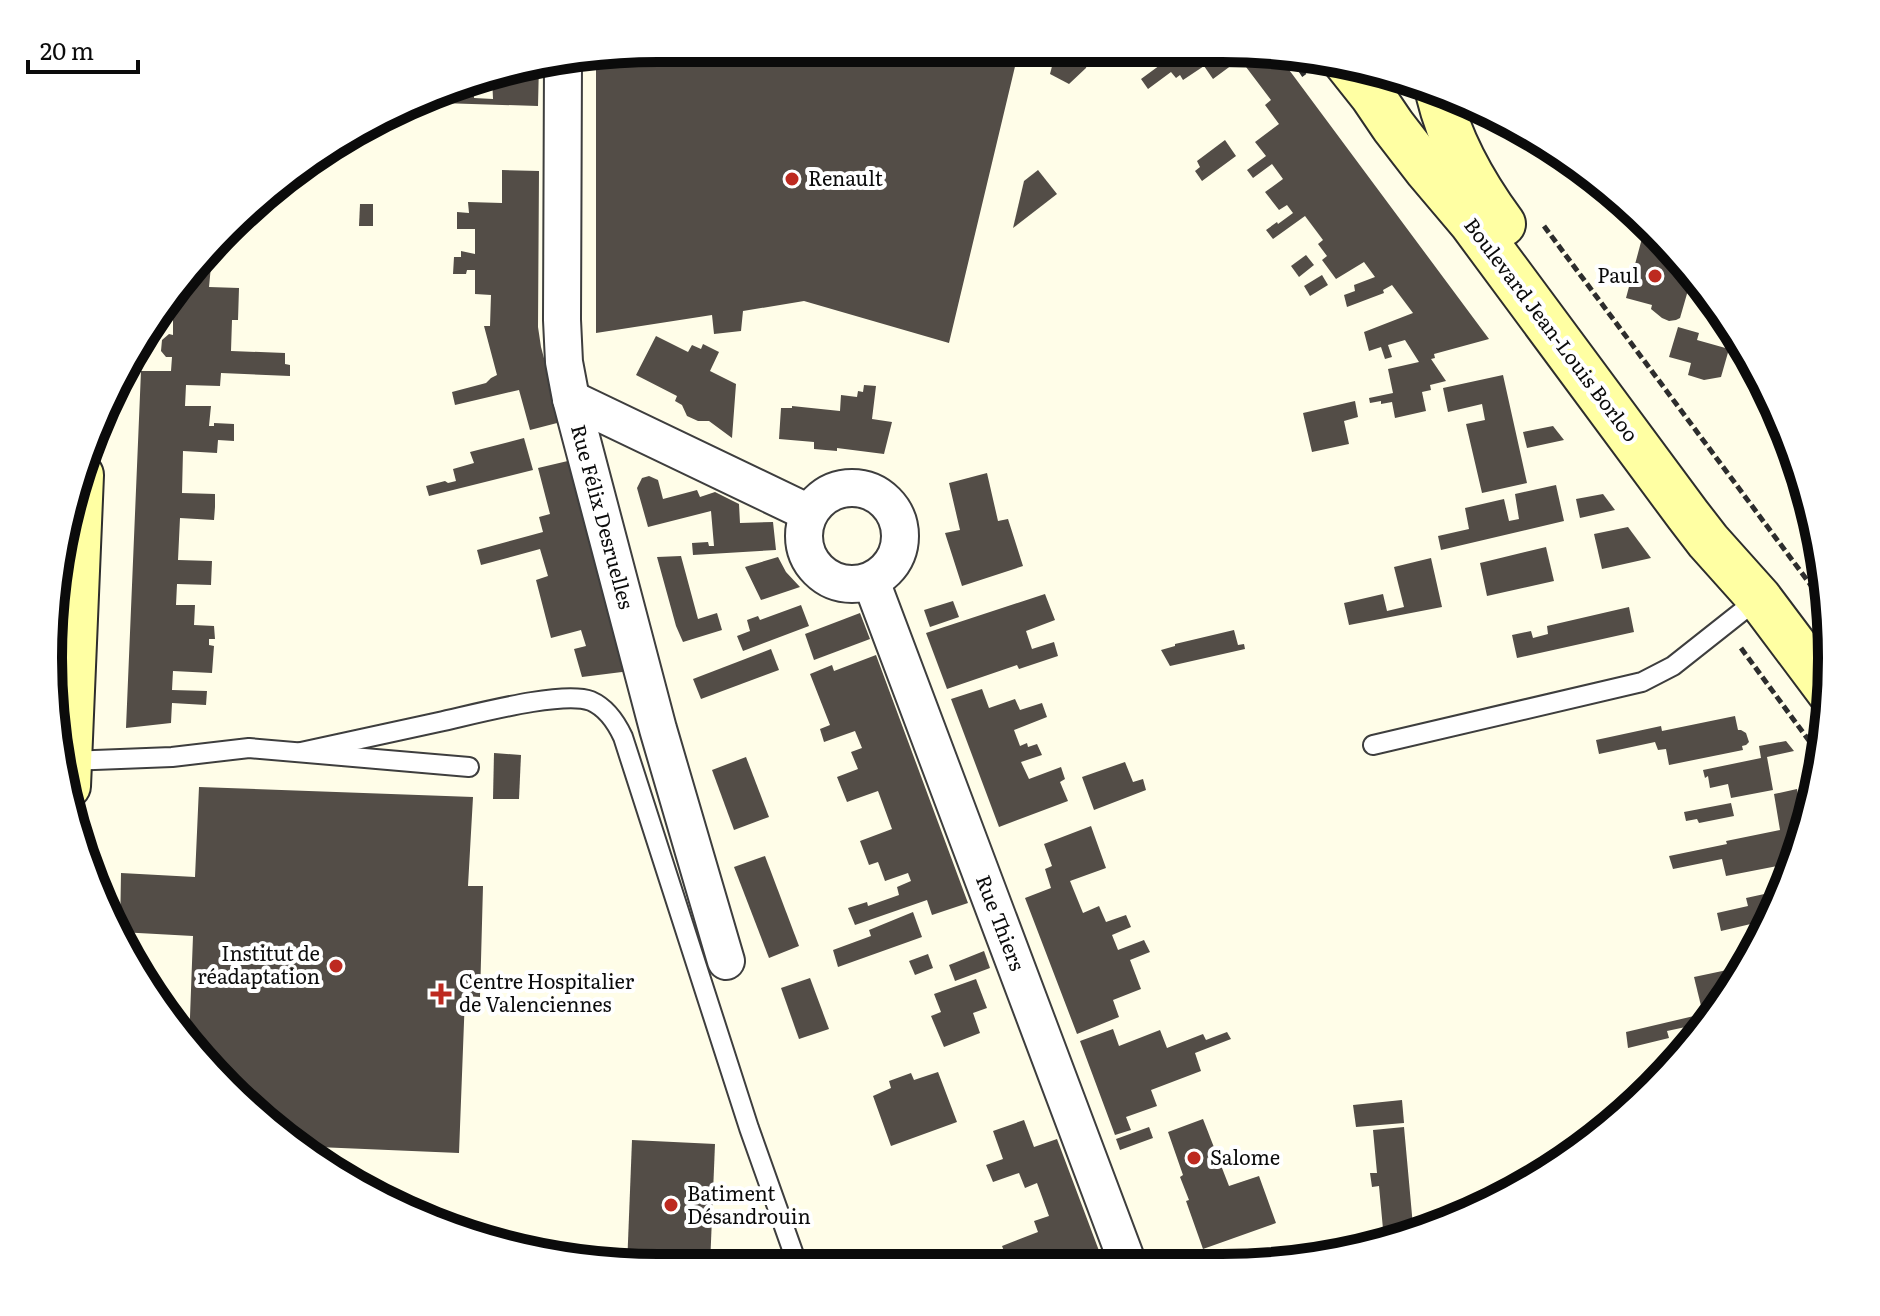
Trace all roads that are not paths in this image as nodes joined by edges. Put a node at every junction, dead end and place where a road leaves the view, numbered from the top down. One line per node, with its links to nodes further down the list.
1 (563, 70): 4 (street, Rue Félix Desruelles)
2 (1358, 78): 8 (main road, Boulevard Jean-Louis Borloo)
3 (1441, 104): 8 (main road, Boulevard Jean-Louis Borloo)
4 (571, 399): 5 (street); 15 (street, Rue Félix Desruelles)
5 (809, 513): 7 (street); 7 (street)
6 (79, 516): 11 (main road)
7 (871, 581): 17 (street, Rue Thiers)
8 (1759, 598): 9 (main road, Boulevard Jean-Louis Borloo); 10 (lane)
9 (1818, 676)
10 (1373, 745)
11 (69, 749)
12 (301, 752): 13 (lane); 14 (lane); 16 (lane)
13 (469, 767)
14 (73, 772)
15 (726, 961)
16 (794, 1254)
17 (1124, 1254)

